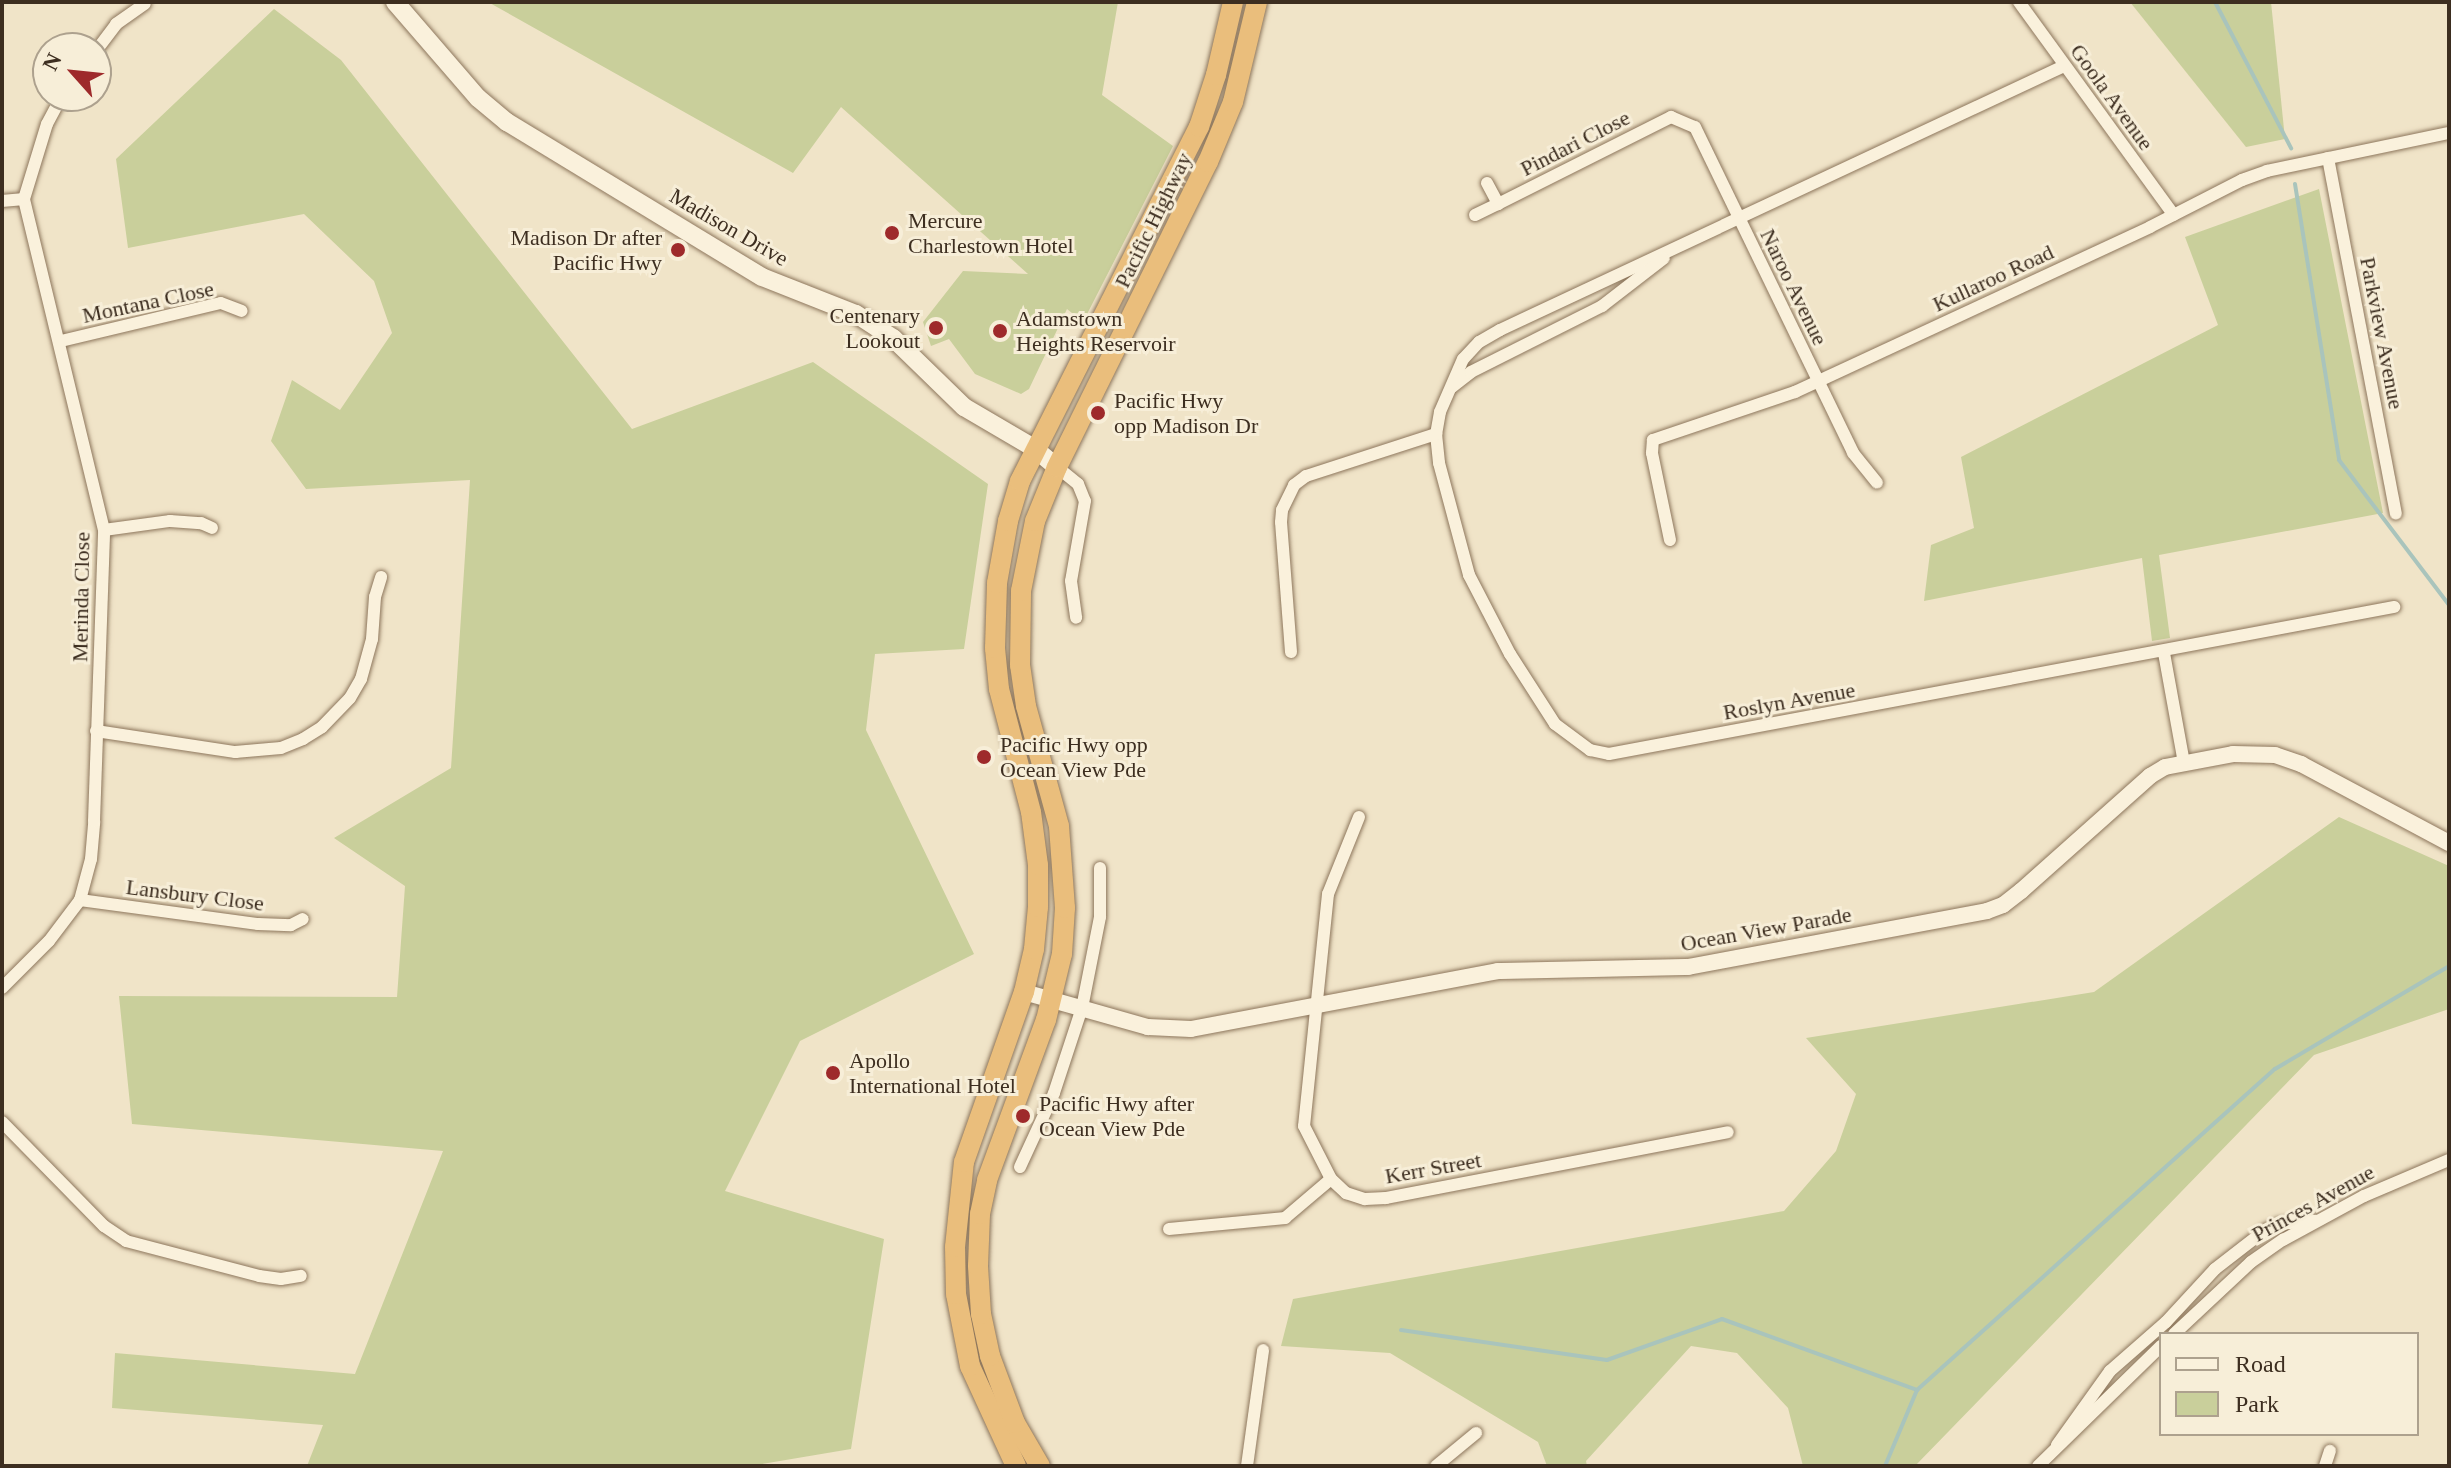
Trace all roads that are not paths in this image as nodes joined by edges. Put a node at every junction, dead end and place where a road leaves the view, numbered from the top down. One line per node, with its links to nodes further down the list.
1 (395, 2): 25 (main road, Madison Drive)
2 (1233, 2): 25 (highway, Pacific Highway)
3 (1257, 2): 26 (highway, Pacific Highway)
4 (2019, 2): 7 (street, Goola Avenue)
5 (145, 4): 6 (street)
6 (110, 32)
7 (2064, 66): 17 (street, Goola Avenue); 18 (street, Roslyn Avenue)
8 (53, 112): 13 (street)
9 (1671, 117): 15 (street, Pindari Close); 18 (street, Naroo Avenue)
10 (2449, 133): 11 (street, Kullaroo Road)
11 (2328, 158): 17 (street, Kullaroo Road); 28 (street, Parkview Avenue)
12 (1487, 183): 15 (street)
13 (24, 199): 14 (street); 21 (street, Merinda Close)
14 (2, 201)
15 (1498, 204): 16 (street, Pindari Close)
16 (1475, 215)
17 (2174, 215): 22 (street, Kullaroo Road)
18 (1740, 218): 19 (street, Roslyn Avenue); 22 (street, Naroo Avenue)
19 (1669, 253): 23 (street, Roslyn Avenue); 23 (street, Roslyn Avenue)
20 (242, 311): 21 (street, Montana Close)
21 (61, 341): 30 (street, Merinda Close)
22 (1818, 382): 27 (street, Naroo Avenue); 31 (street, Kullaroo Road)
23 (1448, 390): 24 (street, Roslyn Avenue)
24 (1436, 434): 35 (street); 36 (street, Roslyn Avenue)
25 (1034, 448): 26 (main road, Madison Drive); 45 (highway, Pacific Highway)
26 (1057, 467): 34 (street); 46 (highway, Pacific Highway)
27 (1877, 483)
28 (2396, 514)
29 (212, 528): 30 (street)
30 (104, 530): 37 (street, Merinda Close)
31 (1670, 540)
32 (381, 577): 37 (street)
33 (2394, 607): 36 (street, Roslyn Avenue)
34 (1076, 618)
35 (1291, 652)
36 (2164, 653): 38 (street)
37 (96, 731): 42 (street, Merinda Close)
38 (2184, 763): 40 (street, Ocean View Parade); 47 (street, Ocean View Parade)
39 (1359, 817): 47 (street)
40 (2449, 843)
41 (1100, 868): 48 (street)
42 (80, 900): 43 (street, Lansbury Close); 44 (street, Merinda Close)
43 (303, 919)
44 (2, 988)
45 (1024, 992): 46 (street, Ocean View Parade); 63 (highway, Pacific Highway)
46 (1052, 1000): 48 (street, Ocean View Parade); 64 (highway, Pacific Highway)
47 (1316, 1006): 48 (street, Ocean View Parade); 53 (street)
48 (1082, 1008): 52 (street)
49 (2, 1122): 56 (street)
50 (1728, 1132): 53 (street, Kerr Street)
51 (2449, 1160): 54 (street, Princes Avenue)
52 (1020, 1167)
53 (1331, 1179): 55 (street)
54 (2316, 1221): 57 (street, Princes Avenue); 61 (street)
55 (1169, 1229)
56 (301, 1276)
57 (2176, 1332)
58 (2159, 1348): 61 (street)
59 (1263, 1350): 65 (street)
60 (1476, 1433): 66 (street)
61 (2057, 1445): 67 (street)
62 (2330, 1451): 68 (street)
63 (1016, 1466)
64 (1040, 1466)
65 (1247, 1466)
66 (1436, 1466)
67 (2038, 1466)
68 (2325, 1466)

